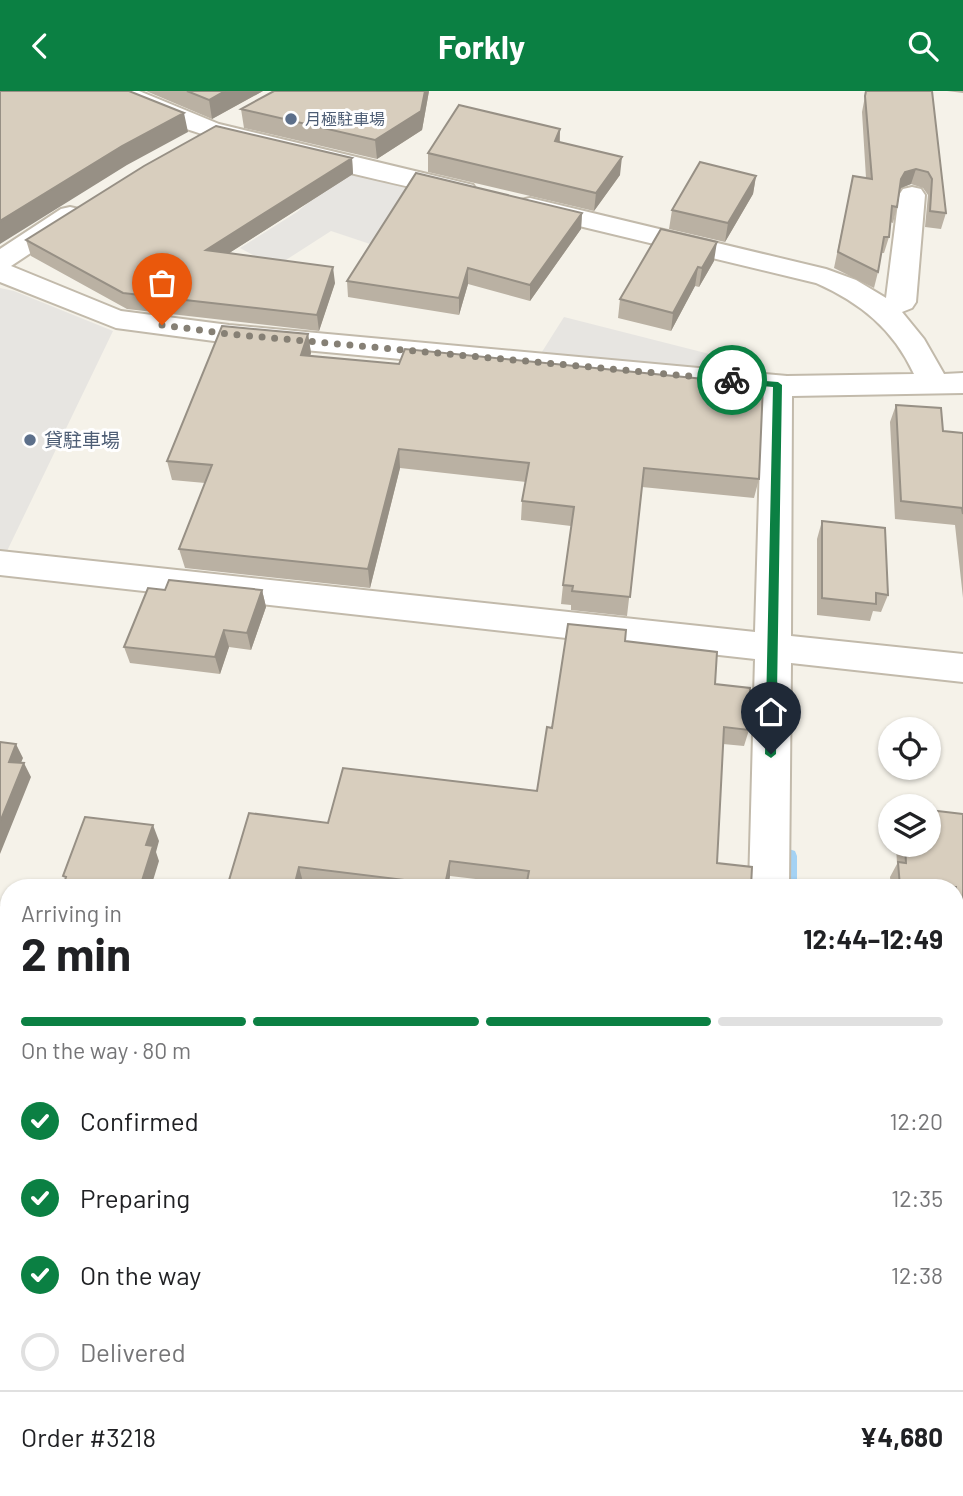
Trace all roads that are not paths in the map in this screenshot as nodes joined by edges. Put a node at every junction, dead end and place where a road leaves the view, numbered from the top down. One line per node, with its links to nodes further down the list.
1 (121, 91): 3 (street)
2 (244, 113): 3 (street)
3 (211, 130): 4 (street); 9 (street)
4 (179, 148)
5 (912, 195): 9 (street)
6 (93, 200): 7 (street)
7 (0, 261)
8 (0, 272): 12 (street)
9 (884, 309): 10 (street)
10 (933, 382): 11 (street); 12 (street)
11 (963, 383)
12 (778, 385): 14 (street)
13 (0, 563): 14 (street)
14 (773, 647): 15 (street); 16 (street)
15 (963, 668)
16 (769, 879)

